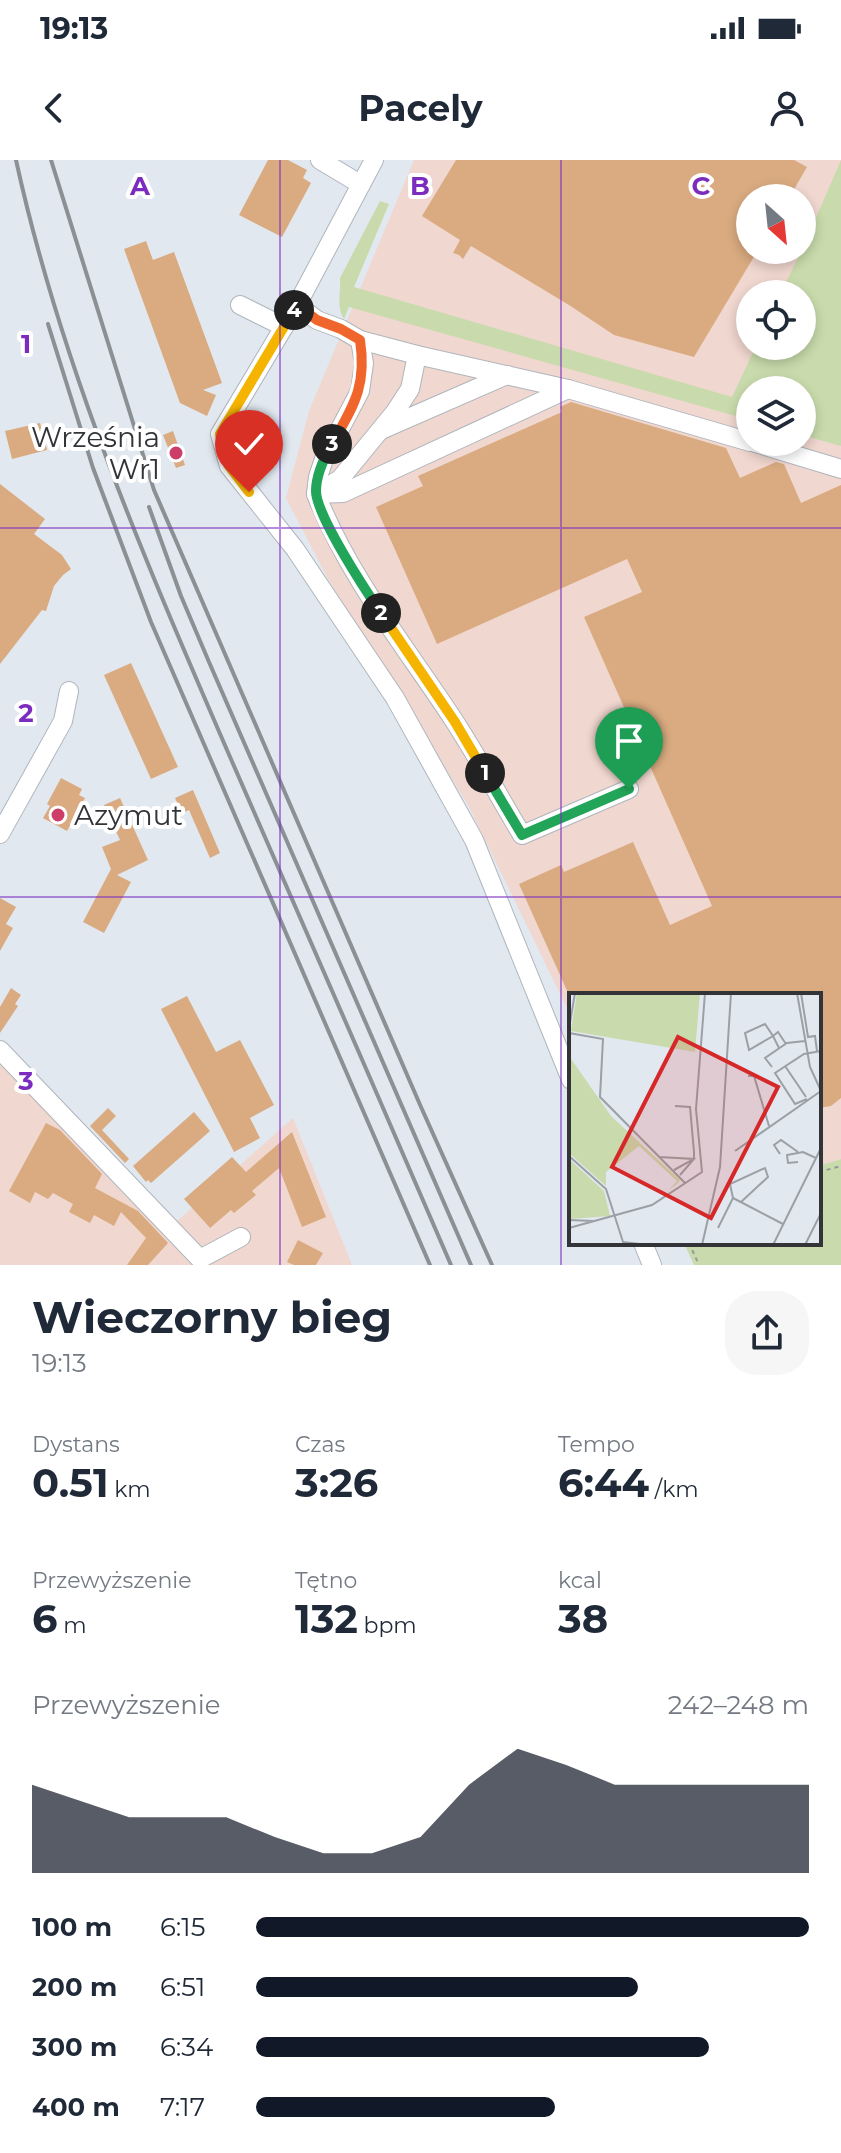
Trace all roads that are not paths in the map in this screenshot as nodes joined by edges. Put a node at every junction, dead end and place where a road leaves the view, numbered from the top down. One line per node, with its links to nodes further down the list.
1 (320, 160): 3 (street)
2 (374, 160): 3 (street)
3 (360, 184): 5 (street)
4 (240, 305): 6 (street)
5 (297, 305): 6 (street); 7 (street)
6 (284, 327): 20 (street)
7 (360, 340): 8 (street); 15 (street)
8 (417, 355): 9 (street); 11 (street)
9 (507, 375): 10 (street); 11 (street)
10 (568, 389): 12 (street); 15 (street)
11 (377, 432): 15 (street)
12 (736, 438)
13 (798, 456): 14 (street)
14 (841, 469)
15 (316, 494): 17 (street)
16 (69, 691): 18 (street)
17 (629, 789)
18 (0, 834)
19 (0, 1050): 21 (street)
20 (569, 1075)
21 (241, 1237)
22 (644, 1245): 23 (street)
23 (652, 1265)

